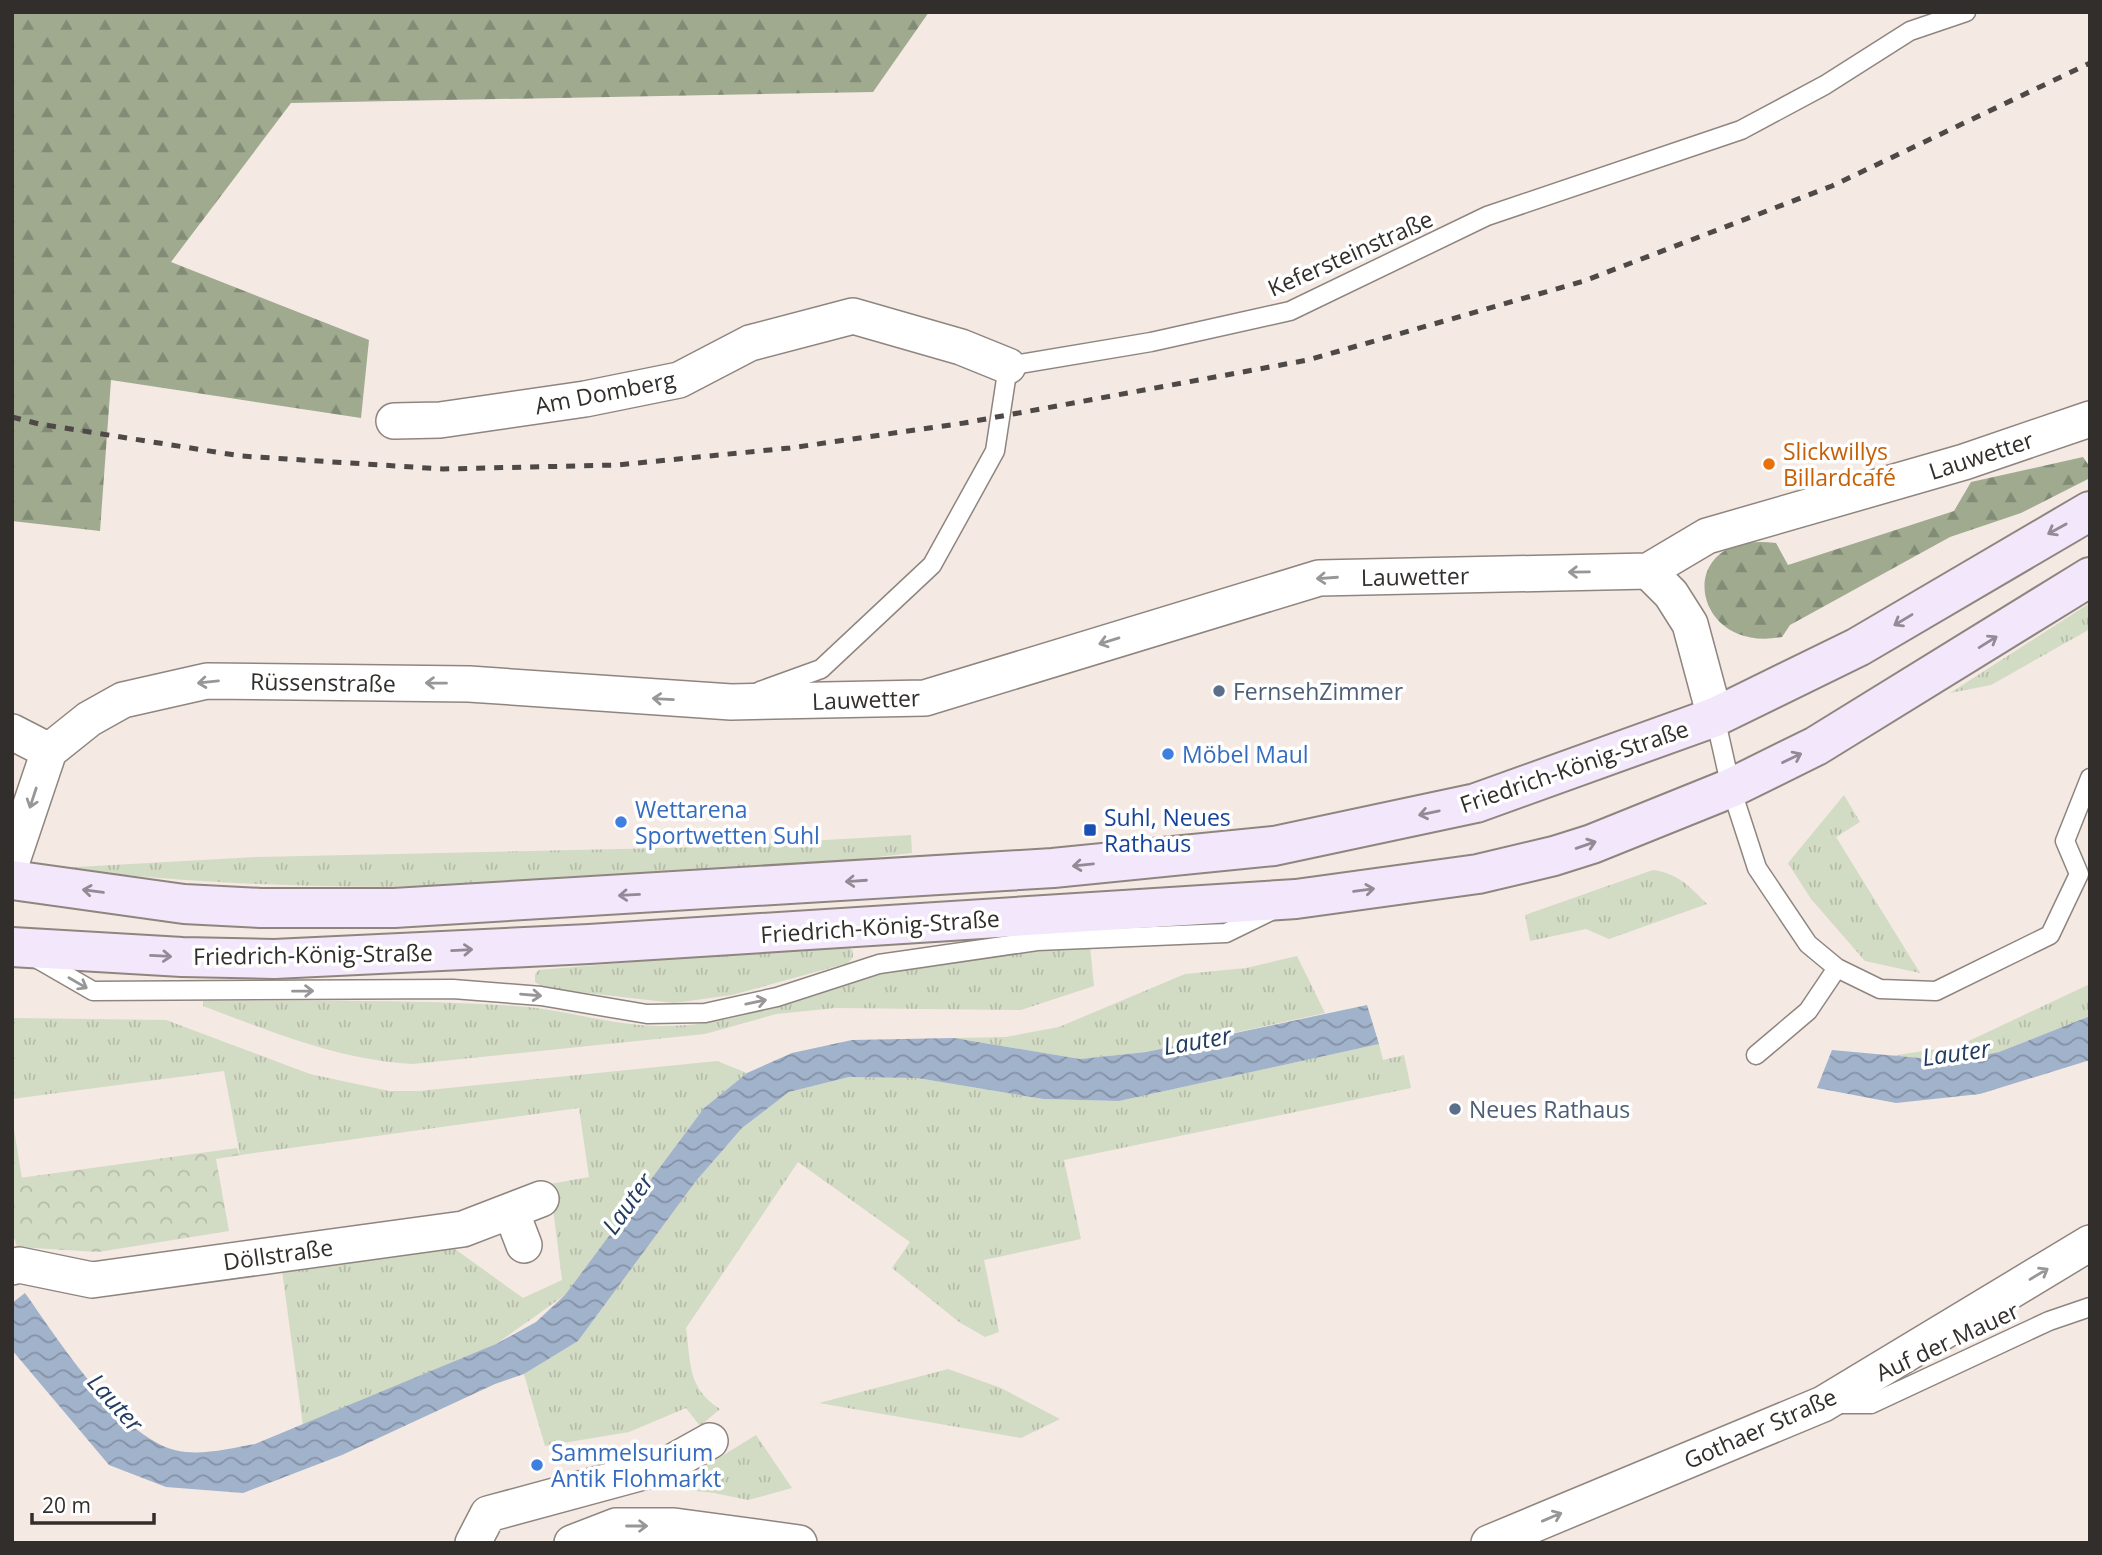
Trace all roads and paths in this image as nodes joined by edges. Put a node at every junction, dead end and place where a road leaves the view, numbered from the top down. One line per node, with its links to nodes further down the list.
1 (1966, 12): 2 (lane, Kefersteinstraße)
2 (1008, 366): 4 (street, Am Domberg); 8 (lane)
3 (2090, 419): 6 (street, Lauwetter)
4 (394, 421)
5 (2090, 511): 9 (main road, Friedrich-König-Straße, one-way to 9)
6 (1648, 571): 8 (street, Lauwetter, one-way to 8); 9 (street)
7 (2090, 577): 13 (main road, Friedrich-König-Straße, one-way to 7)
8 (731, 702): 11 (street, Rüssenstraße, one-way to 11)
9 (1715, 717): 13 (lane, Friedrich-König-Straße); 15 (main road, Friedrich-König-Straße, one-way to 15)
10 (12, 732): 11 (street)
11 (49, 751): 14 (street, one-way to 14)
12 (2090, 778): 18 (lane, Friedrich-König-Straße)
13 (1731, 788): 16 (main road, Friedrich-König-Straße, one-way to 13); 18 (lane, Friedrich-König-Straße)
14 (12, 861)
15 (12, 880)
16 (1296, 899): 17 (main road, Friedrich-König-Straße, one-way to 16); 17 (lane, one-way to 16)
17 (16, 948)
18 (1837, 968): 19 (lane)
19 (1756, 1055)
20 (2090, 1243): 24 (street, Gothaer Straße, one-way to 20)
21 (524, 1245): 22 (street, Döllstraße)
22 (12, 1267)
23 (2090, 1307): 24 (lane, Auf der Mauer)
24 (1823, 1404): 29 (street, Gothaer Straße, one-way to 24)
25 (710, 1441): 26 (street)
26 (472, 1543)
27 (572, 1543): 28 (street, one-way to 28)
28 (799, 1543)
29 (1489, 1543)

